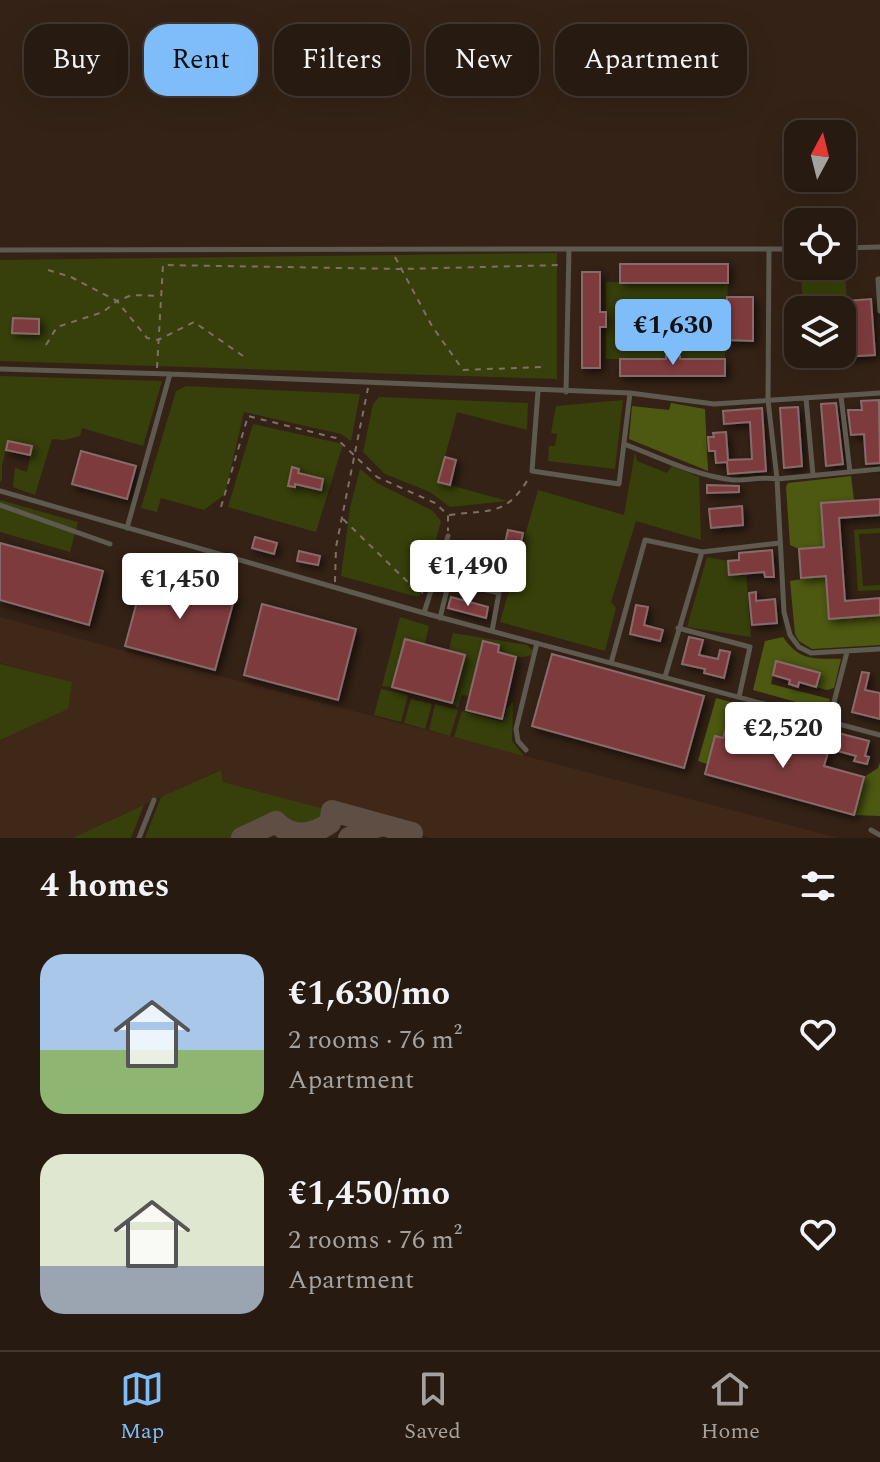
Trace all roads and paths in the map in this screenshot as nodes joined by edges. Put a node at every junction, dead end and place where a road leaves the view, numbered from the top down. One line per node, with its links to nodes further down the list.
1 (880, 247): 2 (lane)
2 (856, 248)
3 (390, 249): 4 (lane); 7 (lane); 9 (path)
4 (569, 249): 5 (lane); 8 (lane)
5 (769, 249): 6 (lane); 29 (lane)
6 (784, 249)
7 (0, 250)
8 (568, 264): 9 (path); 24 (lane)
9 (402, 269): 12 (path); 18 (path)
10 (48, 270): 13 (path)
11 (880, 279): 14 (lane)
12 (161, 296): 13 (path); 15 (path)
13 (117, 301): 15 (path); 16 (path)
14 (880, 311)
15 (158, 340): 17 (path); 20 (path)
16 (46, 345)
17 (246, 358)
18 (542, 367)
19 (0, 369): 20 (lane)
20 (156, 373): 21 (lane)
21 (170, 374): 22 (lane); 42 (lane)
22 (369, 383): 23 (lane); 31 (path)
23 (538, 391): 24 (lane); 33 (lane)
24 (566, 392): 25 (lane)
25 (630, 393): 29 (lane); 30 (lane)
26 (880, 393): 27 (lane)
27 (841, 396): 28 (lane); 34 (lane)
28 (806, 398): 29 (lane); 35 (lane)
29 (768, 400): 36 (lane)
30 (624, 444): 33 (lane); 36 (lane)
31 (355, 454): 39 (path); 40 (path); 41 (path)
32 (880, 469): 34 (lane)
33 (532, 471): 40 (path)
34 (850, 472): 35 (lane)
35 (813, 475): 36 (lane)
36 (777, 479): 44 (lane)
37 (0, 491): 42 (lane)
38 (0, 505): 45 (lane)
39 (221, 507)
40 (448, 515): 43 (path)
41 (342, 518): 47 (path); 48 (path)
42 (127, 528): 47 (lane)
43 (448, 536): 48 (lane)
44 (780, 543): 46 (lane); 55 (lane)
45 (110, 544)
46 (702, 552): 51 (lane); 56 (lane)
47 (335, 588): 49 (lane)
48 (429, 595): 49 (lane)
49 (424, 613): 50 (lane)
50 (440, 618): 52 (lane); 52 (lane)
51 (678, 628): 57 (lane); 58 (lane)
52 (492, 631): 53 (lane)
53 (537, 643): 56 (lane); 61 (lane)
54 (880, 649): 55 (lane)
55 (847, 652): 59 (lane)
56 (611, 663): 57 (lane)
57 (665, 677): 58 (lane)
58 (739, 697): 59 (lane)
59 (829, 721): 60 (lane)
60 (880, 735)
61 (526, 750)
62 (154, 800): 65 (lane)
63 (871, 830): 64 (lane)
64 (880, 835)
65 (139, 838)

